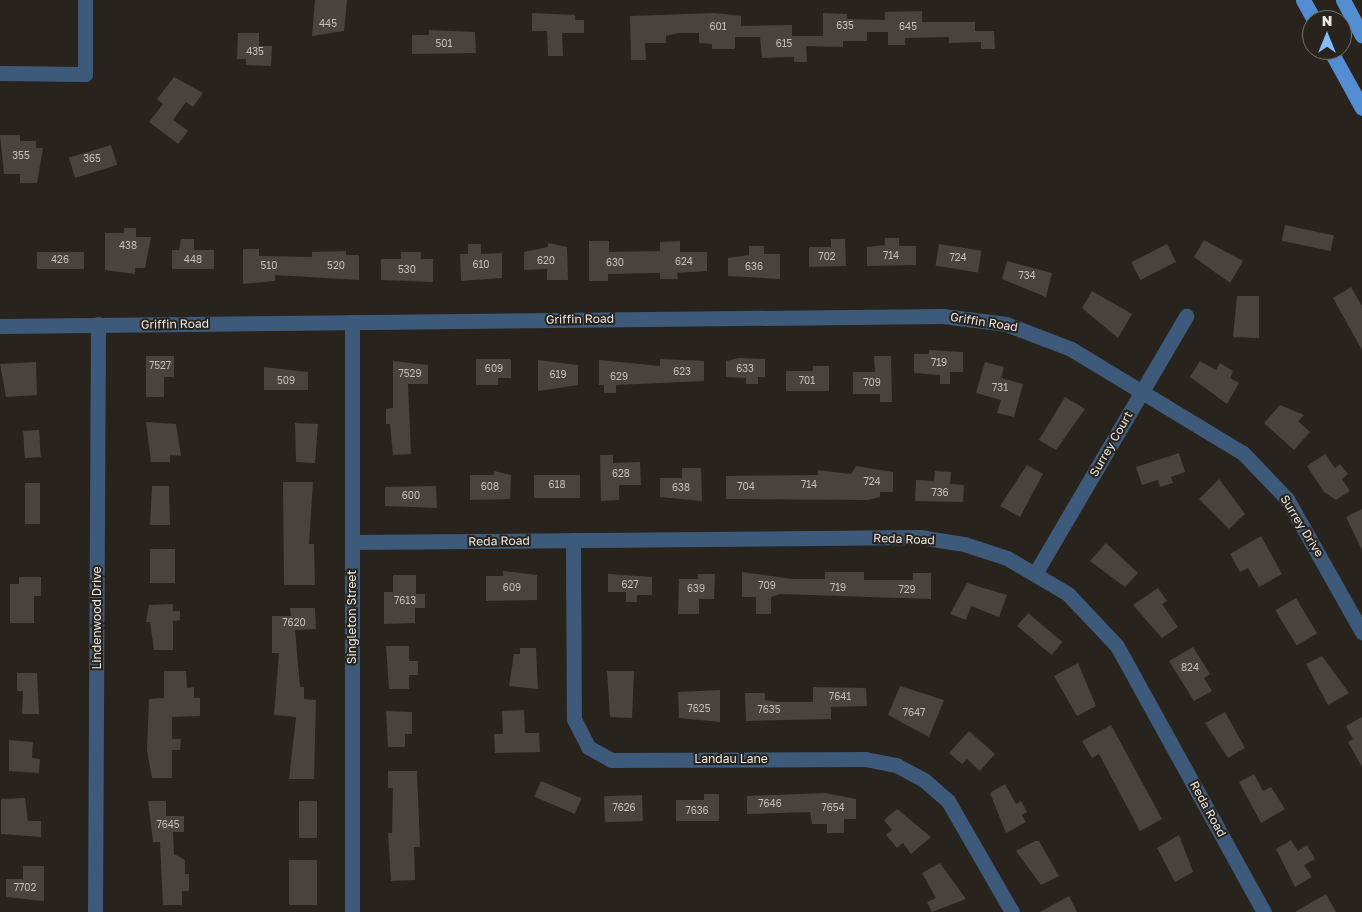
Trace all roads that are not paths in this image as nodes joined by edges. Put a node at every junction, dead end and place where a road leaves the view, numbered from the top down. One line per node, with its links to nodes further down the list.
1 (85, 0): 5 (street)
2 (1343, 0): 3 (main road)
3 (1362, 34)
4 (1336, 60): 6 (main road)
5 (0, 73)
6 (1362, 108)
7 (1186, 316): 11 (street, Surrey Court)
8 (352, 322): 9 (street, Griffin Road); 11 (street, Griffin Road); 13 (street, Singleton Street)
9 (98, 324): 10 (street, Griffin Road); 16 (street, Lindenwood Drive)
10 (0, 326)
11 (1142, 391): 14 (street, Surrey Court); 15 (street, Surrey Drive)
12 (574, 540): 13 (street, Reda Road); 14 (street, Reda Road); 18 (street, Landau Lane)
13 (352, 542): 17 (street, Singleton Street)
14 (1036, 572): 19 (street, Reda Road)
15 (1362, 632)
16 (95, 912)
17 (352, 912)
18 (1012, 912)
19 (1264, 912)

